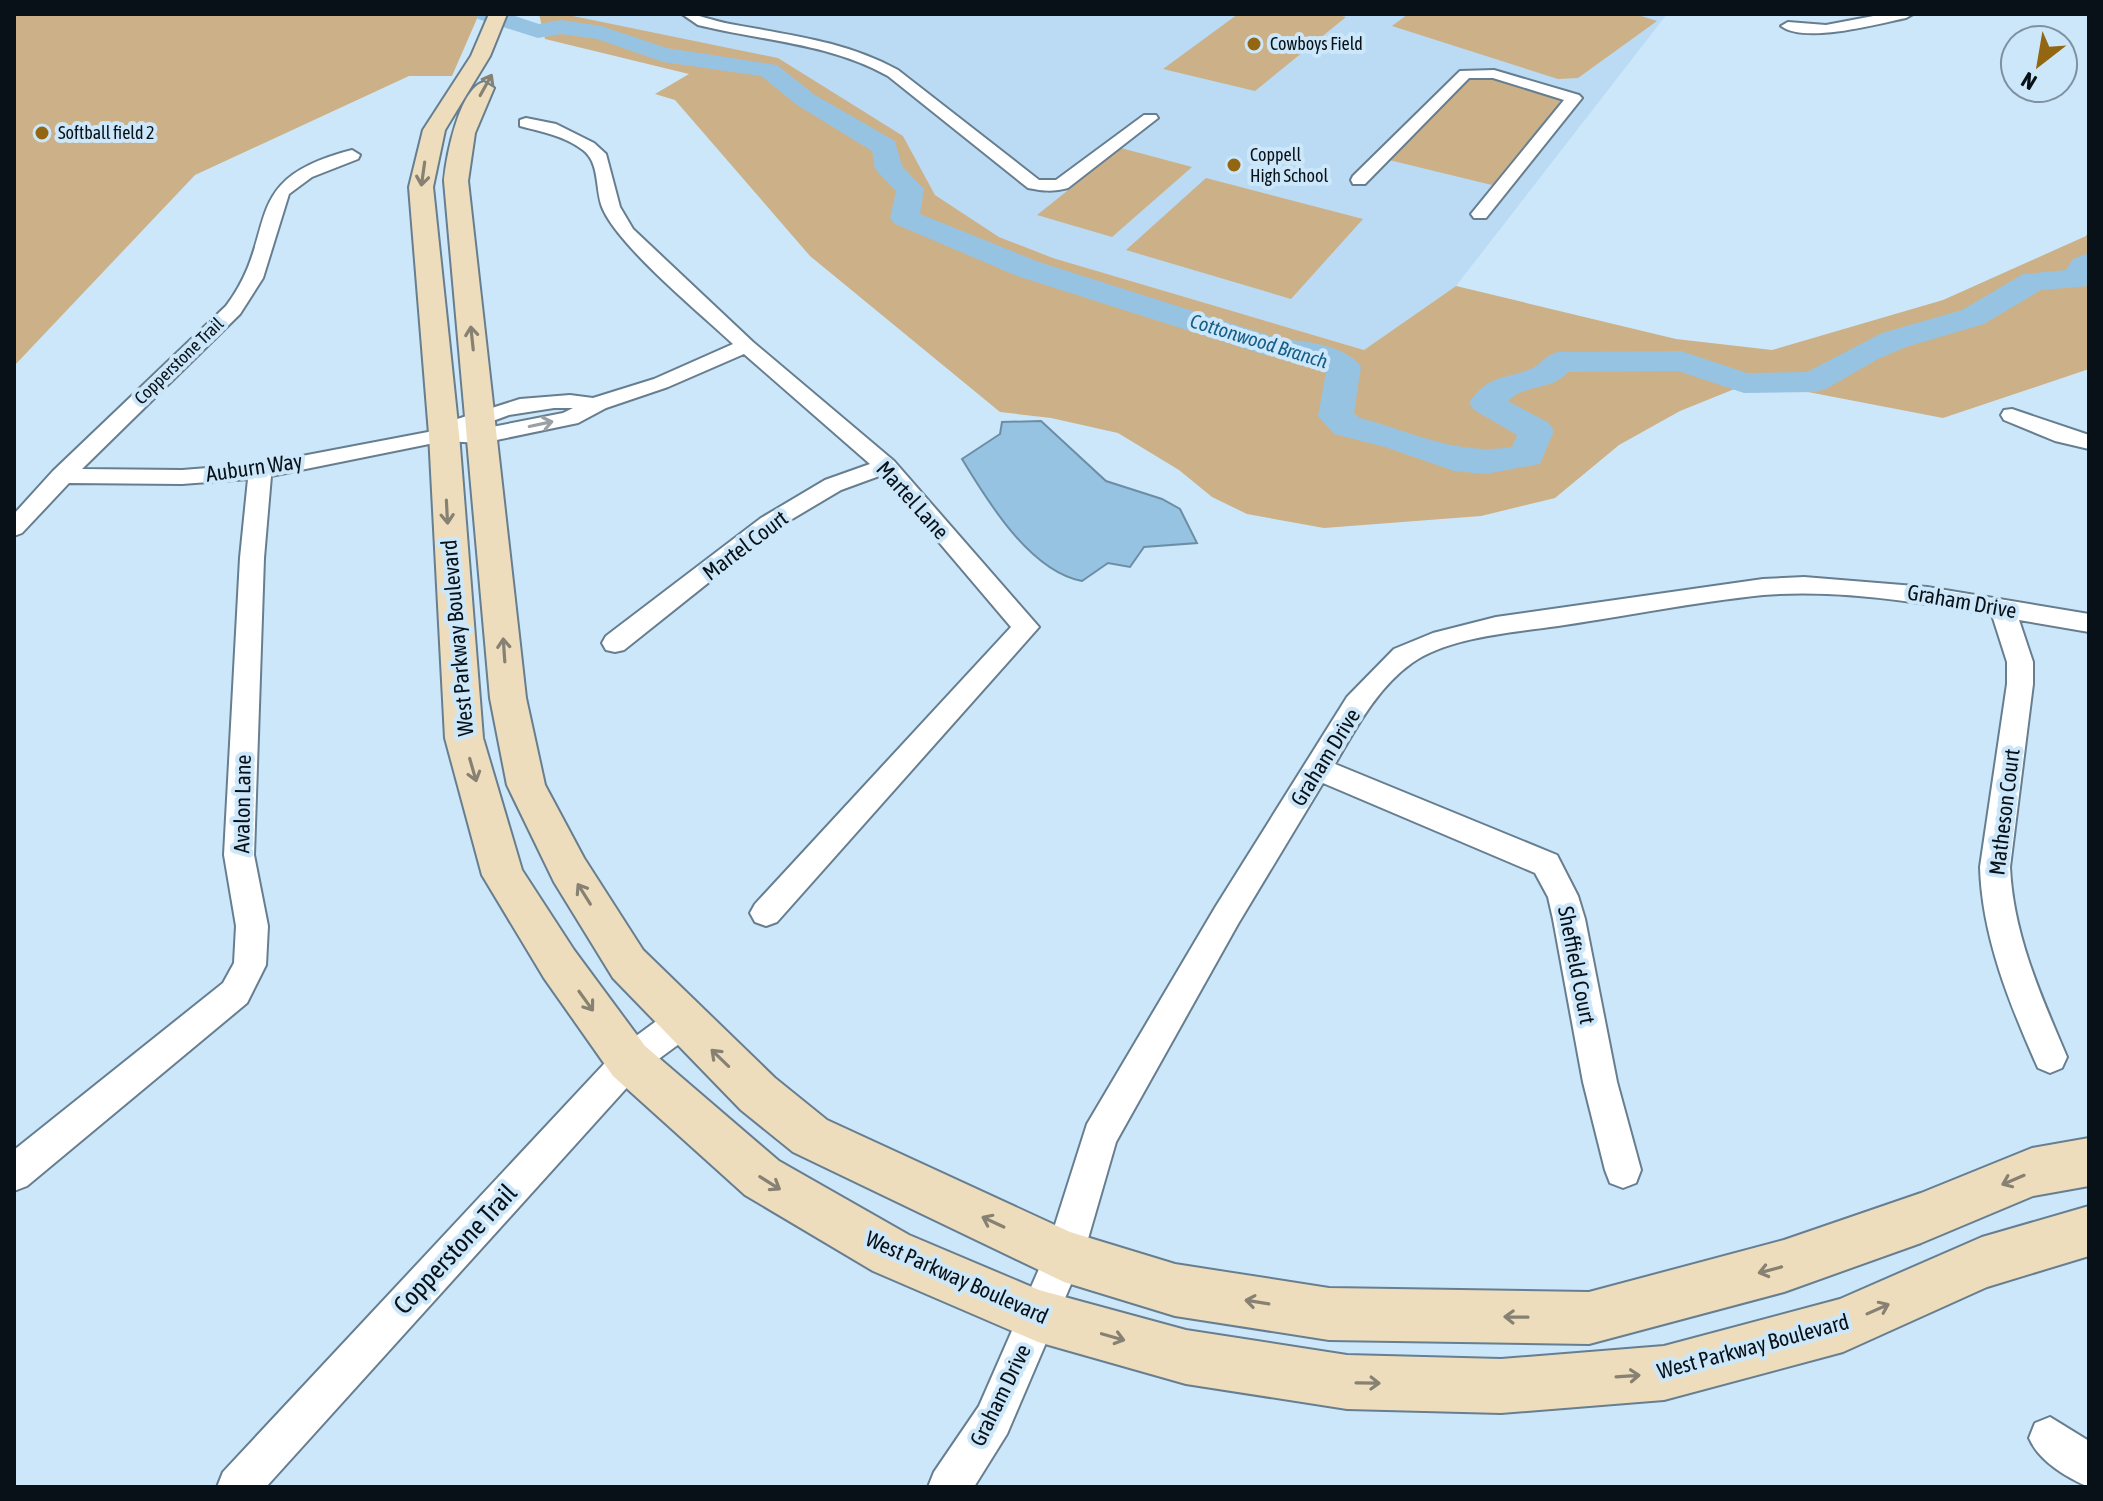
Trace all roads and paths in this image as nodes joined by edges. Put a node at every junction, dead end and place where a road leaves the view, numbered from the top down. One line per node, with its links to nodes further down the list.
1 (689, 14): 5 (street)
2 (1906, 14): 3 (street)
3 (1788, 26)
4 (502, 27): 12 (street, West Parkway Boulevard, one-way to 4); 12 (street, West Parkway Boulevard, one-way to 12)
5 (1150, 118)
6 (526, 123): 10 (street, Martel Lane)
7 (352, 155): 16 (street, Copperstone Trail)
8 (1359, 180): 9 (street)
9 (1480, 214)
10 (746, 346): 12 (street, Auburn Way); 14 (street, Martel Lane)
11 (2012, 415): 13 (street)
12 (469, 429): 15 (street, Auburn Way); 23 (street, West Parkway Boulevard, one-way to 12); 25 (street, West Parkway Boulevard, one-way to 25)
13 (2089, 442)
14 (886, 466): 20 (street, Martel Court); 22 (street, Martel Lane)
15 (260, 471): 16 (street, Auburn Way); 28 (street, Avalon Lane)
16 (61, 476): 17 (street, Copperstone Trail)
17 (14, 528)
18 (2003, 608): 19 (street, Graham Drive); 21 (street, Graham Drive); 24 (street, Matheson Court)
19 (2089, 623)
20 (615, 643)
21 (1318, 769): 27 (street, Sheffield Court); 30 (street, Graham Drive)
22 (766, 913)
23 (682, 1022): 25 (street, Copperstone Trail); 30 (street, West Parkway Boulevard, one-way to 23)
24 (2050, 1057)
25 (629, 1061): 31 (street, West Parkway Boulevard, one-way to 31); 34 (street, Copperstone Trail)
26 (2089, 1162): 30 (street, West Parkway Boulevard, one-way to 30)
27 (1623, 1170)
28 (14, 1173)
29 (2089, 1231): 31 (street, West Parkway Boulevard, one-way to 29)
30 (1064, 1256): 31 (street, Graham Drive)
31 (1038, 1316): 35 (street, Graham Drive)
32 (2050, 1438): 33 (street)
33 (2089, 1466)
34 (238, 1487)
35 (949, 1487)

